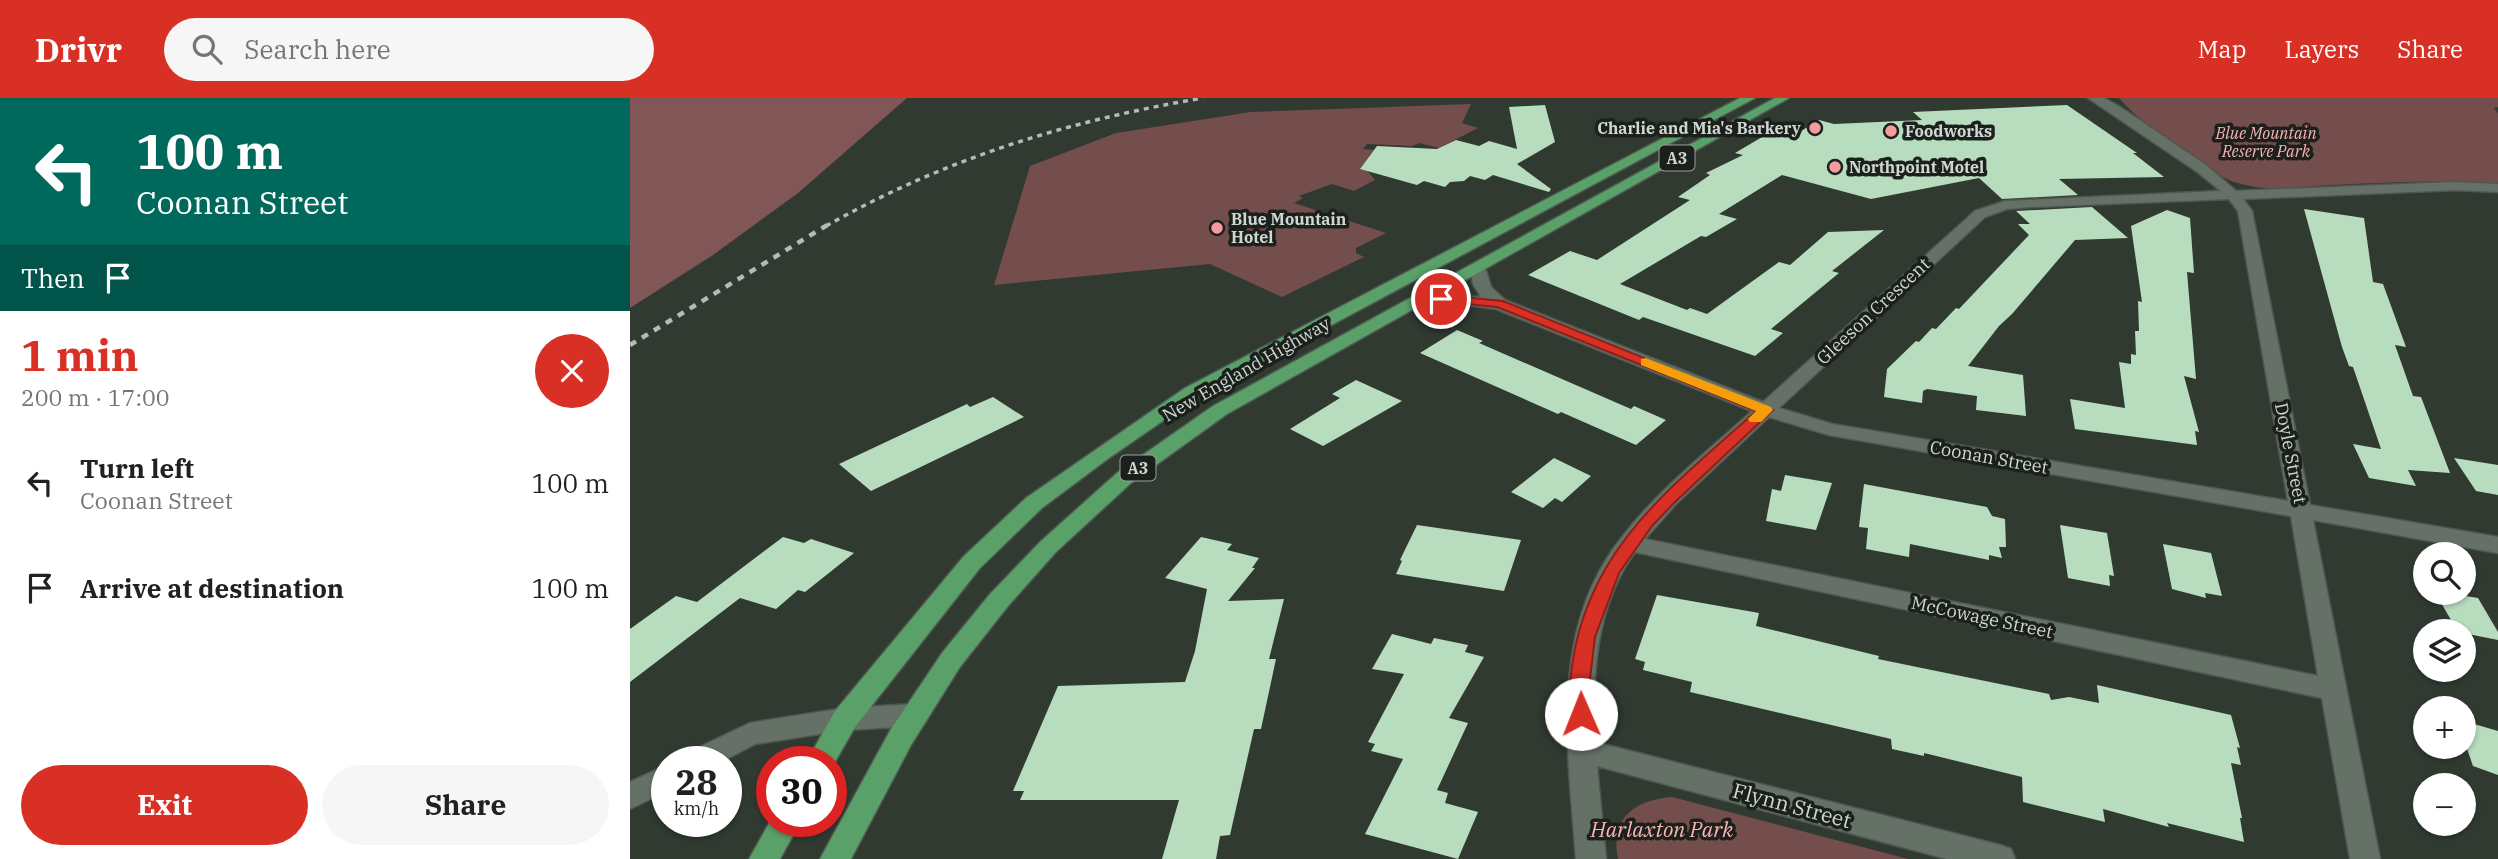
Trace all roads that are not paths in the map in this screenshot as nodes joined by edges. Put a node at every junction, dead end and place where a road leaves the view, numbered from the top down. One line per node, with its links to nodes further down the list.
1 (1749, 98): 8 (highway, New England Highway / A3)
2 (1783, 98): 7 (highway, New England Highway / A3)
3 (2094, 98): 4 (street, Doyle Street)
4 (2113, 103): 6 (street, Doyle Street)
5 (2498, 188): 6 (street, Gleeson Crescent)
6 (2234, 195): 11 (street, Gleeson Crescent); 12 (street, Doyle Street)
7 (1478, 267): 9 (highway, New England Highway / A3); 10 (street)
8 (1376, 295): 9 (highway); 17 (highway, New England Highway / A3)
9 (1421, 300): 10 (street, Coonan Street); 16 (highway, New England Highway / A3)
10 (1499, 304): 11 (street, Coonan Street)
11 (1766, 410): 12 (street, Coonan Street); 13 (street, Gleeson Crescent)
12 (2301, 510): 14 (street, Coonan Street); 15 (street, Doyle Street)
13 (1629, 544): 15 (street, McCowage Street); 20 (street, Gleeson Crescent)
14 (2498, 545)
15 (2334, 690): 28 (street, Doyle Street)
16 (915, 715): 17 (street); 25 (highway, New England Highway / A3)
17 (845, 719): 18 (street); 19 (highway, New England Highway / A3)
18 (726, 746)
19 (830, 746)
20 (1583, 751): 26 (street, Gleeson Crescent); 27 (street, Flynn Street)
21 (651, 785): 22 (street)
22 (630, 796)
23 (777, 837): 24 (highway)
24 (764, 859)
25 (835, 859)
26 (1591, 859)
27 (2000, 859)
28 (2365, 859)

